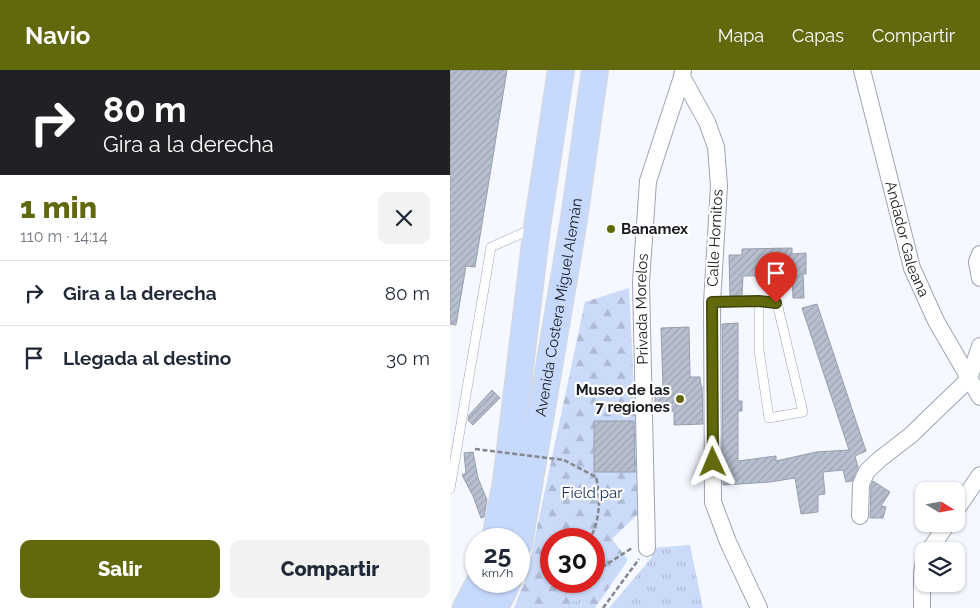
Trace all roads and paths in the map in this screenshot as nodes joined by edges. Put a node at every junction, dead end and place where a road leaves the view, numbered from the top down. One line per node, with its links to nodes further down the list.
1 (561, 70): 5 (main road, Avenida Costera Miguel Alemán)
2 (595, 70): 19 (main road, Avenida Costera Miguel Alemán)
3 (862, 70): 11 (street, Andador Galeana)
4 (683, 73): 9 (street, Calle Hornitos); 21 (street, Privada Morelos)
5 (537, 227): 15 (lane); 18 (main road, Avenida Costera Miguel Alemán)
6 (980, 254): 7 (street)
7 (980, 278)
8 (759, 301): 8 (lane); 9 (lane)
9 (712, 302): 29 (street, Calle Hornitos)
10 (980, 346): 11 (street)
11 (969, 379): 12 (street, Andador Galeana); 17 (street)
12 (980, 397)
13 (475, 449): 20 (path, bridge)
14 (980, 475): 16 (street)
15 (450, 489)
16 (965, 497)
17 (860, 516)
18 (497, 528)
19 (522, 528)
20 (596, 528)
21 (647, 548): 22 (path); 28 (path)
22 (605, 565)
23 (922, 592): 30 (street)
24 (474, 593): 26 (main road)
25 (502, 593): 27 (main road)
26 (466, 608)
27 (495, 608)
28 (603, 608)
29 (759, 608)
30 (922, 608)

